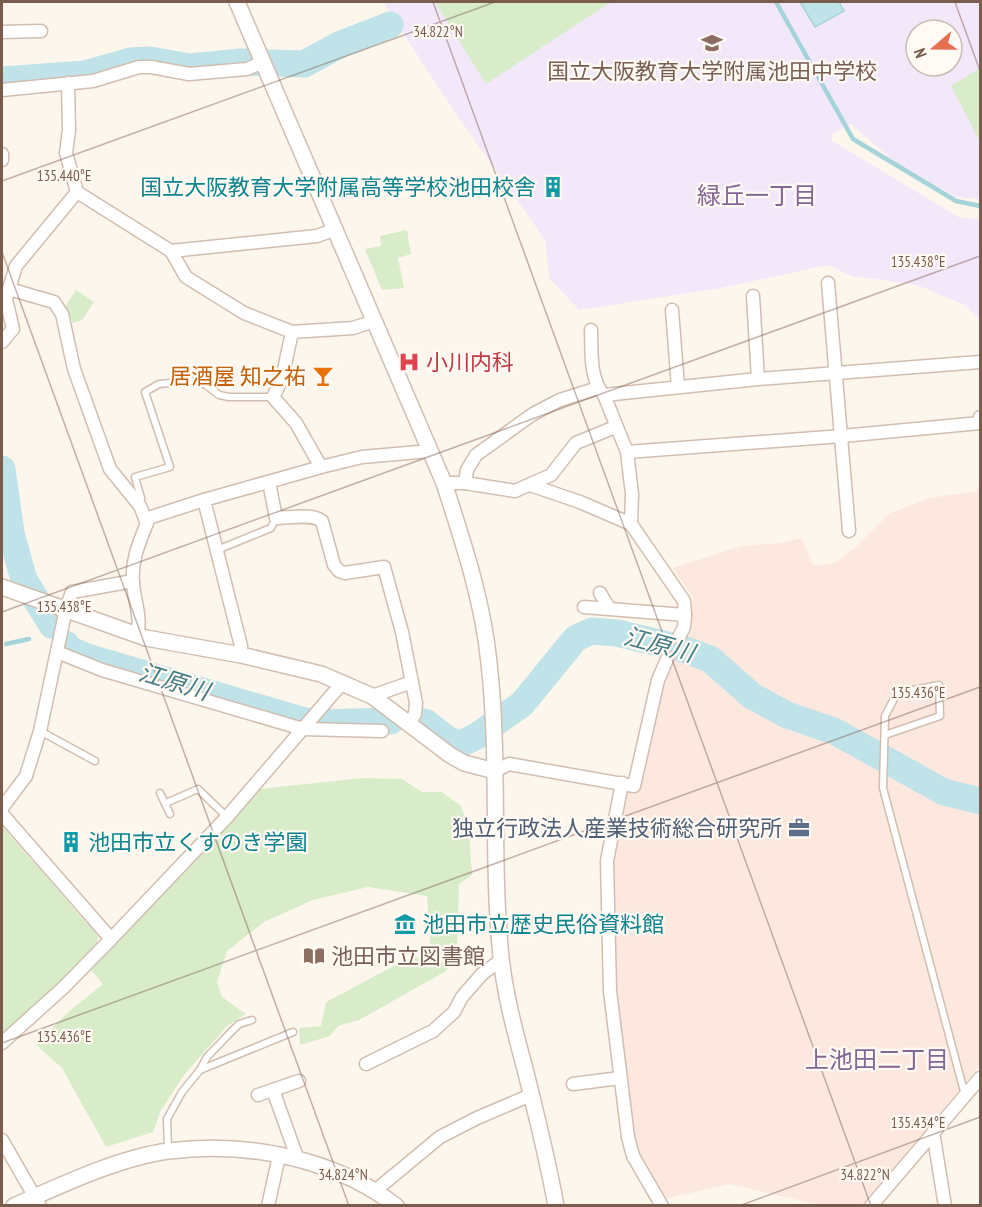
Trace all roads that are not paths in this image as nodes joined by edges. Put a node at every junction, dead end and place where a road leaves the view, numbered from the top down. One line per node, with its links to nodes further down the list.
1 (237, 2): 4 (street)
2 (41, 31): 3 (street)
3 (2, 32)
4 (263, 62): 5 (street); 10 (street)
5 (68, 83): 6 (street); 9 (street)
6 (2, 90)
7 (2, 154): 8 (street)
8 (2, 160)
9 (77, 192): 11 (street); 13 (street)
10 (336, 229): 11 (street); 16 (street)
11 (171, 251): 18 (street)
12 (828, 283): 21 (street)
13 (9, 289): 19 (street); 37 (street)
14 (753, 296): 22 (street)
15 (672, 310): 23 (street)
16 (374, 321): 18 (street); 29 (street)
17 (591, 330): 24 (street)
18 (292, 332): 25 (street)
19 (2, 342)
20 (981, 362): 21 (street)
21 (836, 373): 22 (street); 28 (street)
22 (758, 379): 23 (street)
23 (678, 387): 24 (street)
24 (601, 391): 27 (street); 34 (street)
25 (273, 397): 31 (street); 37 (lane)
26 (981, 417): 28 (street)
27 (615, 427): 30 (street); 35 (street)
28 (842, 436): 30 (street); 41 (street)
29 (430, 451): 31 (street); 33 (street)
30 (627, 452): 40 (street)
31 (321, 467): 32 (street)
32 (269, 482): 36 (street); 38 (street)
33 (444, 483): 34 (street); 64 (street)
34 (465, 483): 35 (street)
35 (530, 485): 40 (street)
36 (204, 500): 39 (street); 42 (street)
37 (140, 506): 39 (street)
38 (276, 518): 42 (lane); 56 (street)
39 (145, 519): 43 (street)
40 (631, 524): 49 (street)
41 (849, 531)
42 (217, 550): 53 (street)
43 (132, 580): 48 (street); 50 (street)
44 (2, 587): 48 (street)
45 (600, 593): 47 (street)
46 (584, 607): 47 (street)
47 (609, 608): 49 (street)
48 (66, 609): 50 (street); 52 (street)
49 (685, 615): 51 (street)
50 (137, 635): 53 (street)
51 (679, 637)
52 (57, 652): 59 (street); 60 (street)
53 (240, 655): 55 (street)
54 (668, 657): 65 (street)
55 (343, 682): 57 (street); 59 (street)
56 (412, 682): 57 (street); 58 (street)
57 (372, 696): 58 (street)
58 (408, 723): 64 (street)
59 (307, 724): 61 (street); 71 (street)
60 (40, 731): 63 (lane); 67 (street)
61 (382, 731)
62 (885, 735): 62 (lane); 86 (lane)
63 (95, 761)
64 (495, 771): 65 (street); 73 (street)
65 (622, 783): 79 (street)
66 (160, 793): 68 (lane)
67 (4, 801)
68 (166, 803): 70 (lane); 71 (lane)
69 (2, 814): 72 (street)
70 (170, 814)
71 (227, 817): 72 (street)
72 (111, 939): 76 (street)
73 (501, 960): 77 (street); 85 (street)
74 (252, 1020): 78 (lane)
75 (293, 1032): 78 (lane)
76 (2, 1043)
77 (366, 1064)
78 (200, 1070): 89 (lane)
79 (620, 1078): 82 (street); 98 (street)
80 (981, 1078): 86 (street)
81 (299, 1082): 83 (street)
82 (573, 1084)
83 (273, 1090): 84 (street); 91 (street)
84 (258, 1095)
85 (531, 1095): 92 (street); 97 (street)
86 (965, 1095): 87 (street)
87 (933, 1132): 99 (street); 100 (street)
88 (2, 1140): 93 (street)
89 (168, 1151): 90 (street); 93 (street)
90 (279, 1156): 91 (street); 95 (street)
91 (298, 1160): 92 (street)
92 (376, 1190): 96 (street)
93 (38, 1201): 94 (street)
94 (14, 1206)
95 (268, 1206)
96 (396, 1206)
97 (556, 1206)
98 (662, 1206)
99 (871, 1206)
100 (945, 1206)

